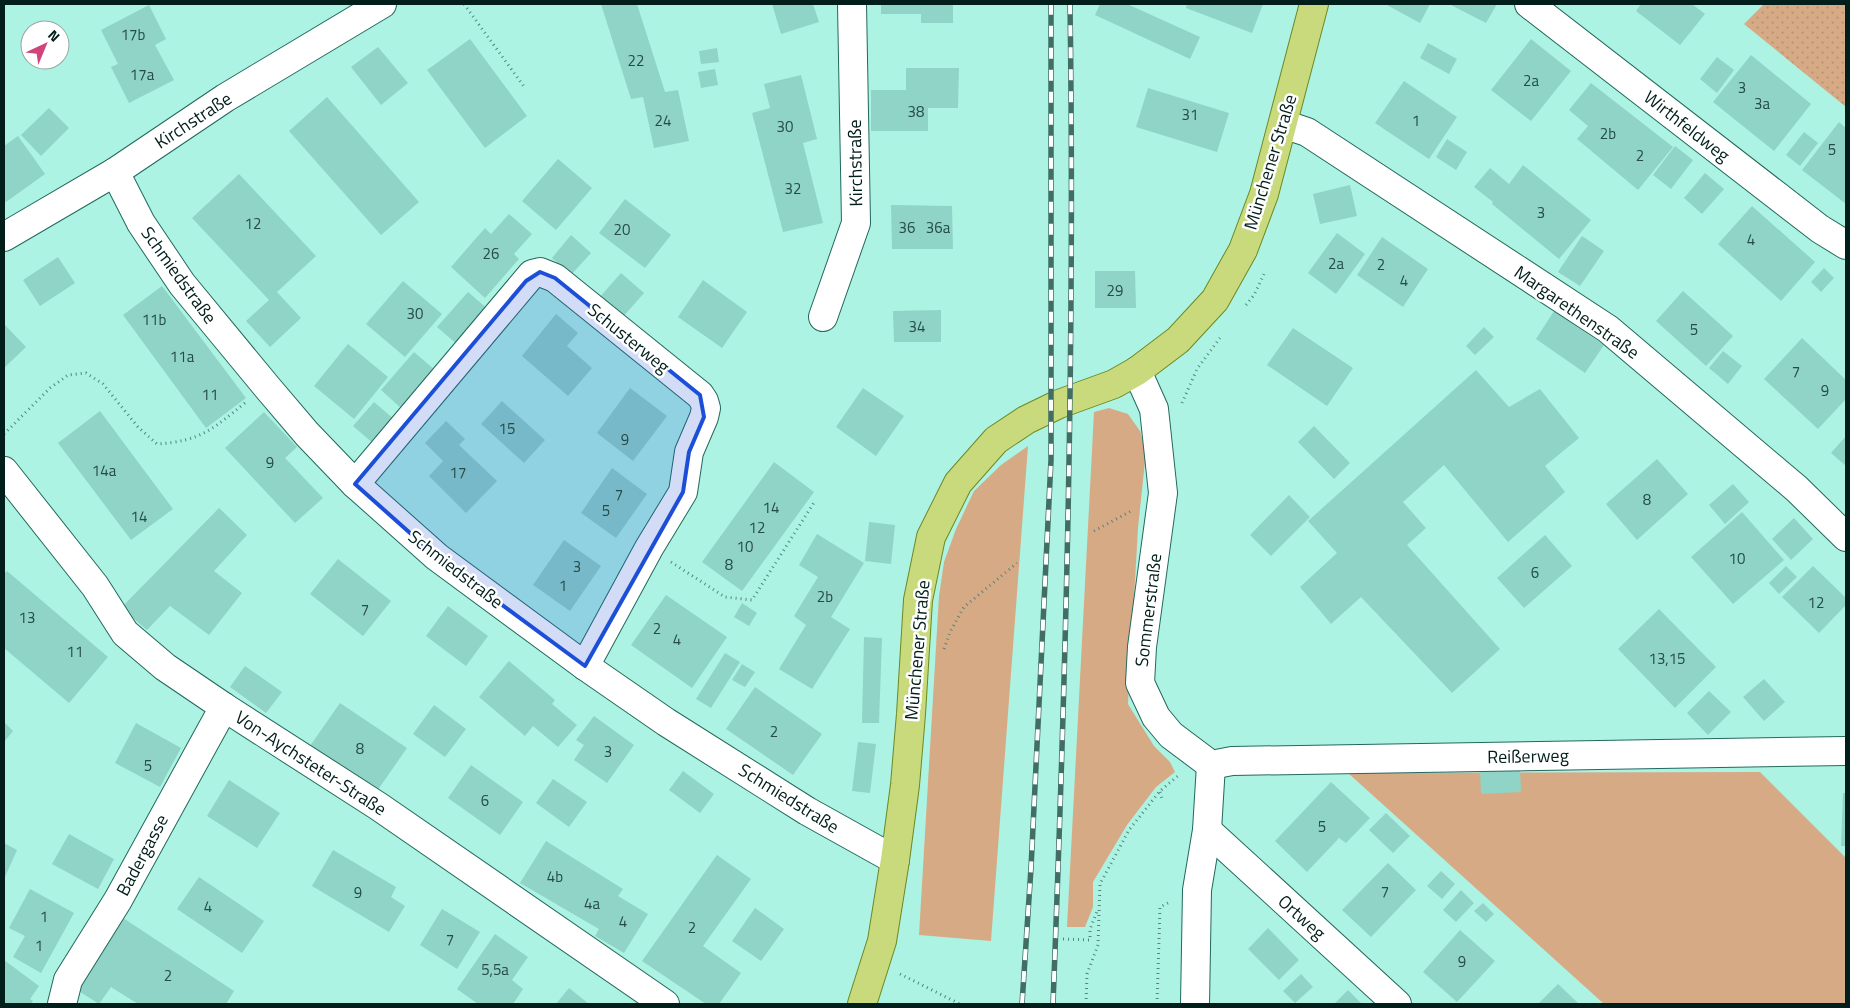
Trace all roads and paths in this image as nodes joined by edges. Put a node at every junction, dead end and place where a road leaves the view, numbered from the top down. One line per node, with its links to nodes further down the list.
1 (382, 4): 8 (street, Kirchstraße)
2 (464, 4): 6 (path)
3 (852, 4): 11 (street, Kirchstraße)
4 (1314, 4): 7 (main road, Münchener Straße)
5 (1529, 4): 10 (street, Wirthfeldweg)
6 (525, 88)
7 (1283, 124): 12 (main road, Münchener Straße); 20 (street, Margarethenstraße)
8 (115, 172): 9 (street, Kirchstraße); 13 (street, Schmiedstraße)
9 (4, 237)
10 (1846, 245)
11 (823, 317)
12 (1137, 371): 17 (street, Sommerstraße); 28 (main road, Münchener Straße)
13 (266, 387): 14 (path); 16 (street, Schmiedstraße)
14 (4, 434)
15 (4, 472): 23 (street, Von-Aychsteter-Straße)
16 (355, 484): 21 (street, Schusterweg); 22 (street, Schmiedstraße)
17 (1163, 493): 19 (path); 25 (street, Sommerstraße)
18 (815, 501): 21 (path)
19 (1094, 531)
20 (1846, 537)
21 (649, 548): 22 (street, Schusterweg)
22 (585, 666): 28 (street, Schmiedstraße)
23 (224, 707): 32 (street, Badergasse); 33 (street, Von-Aychsteter-Straße)
24 (1846, 750): 25 (street, Reißerweg)
25 (1211, 766): 27 (street)
26 (1162, 800): 29 (path)
27 (1207, 830): 37 (street); 38 (street, Ortweg)
28 (895, 860): 34 (main road, Münchener Straße)
29 (1099, 906): 30 (path); 36 (path)
30 (1063, 939)
31 (900, 974): 35 (path)
32 (62, 1004)
33 (665, 1004)
34 (862, 1004)
35 (960, 1004)
36 (1086, 1004)
37 (1195, 1004)
38 (1397, 1004)

